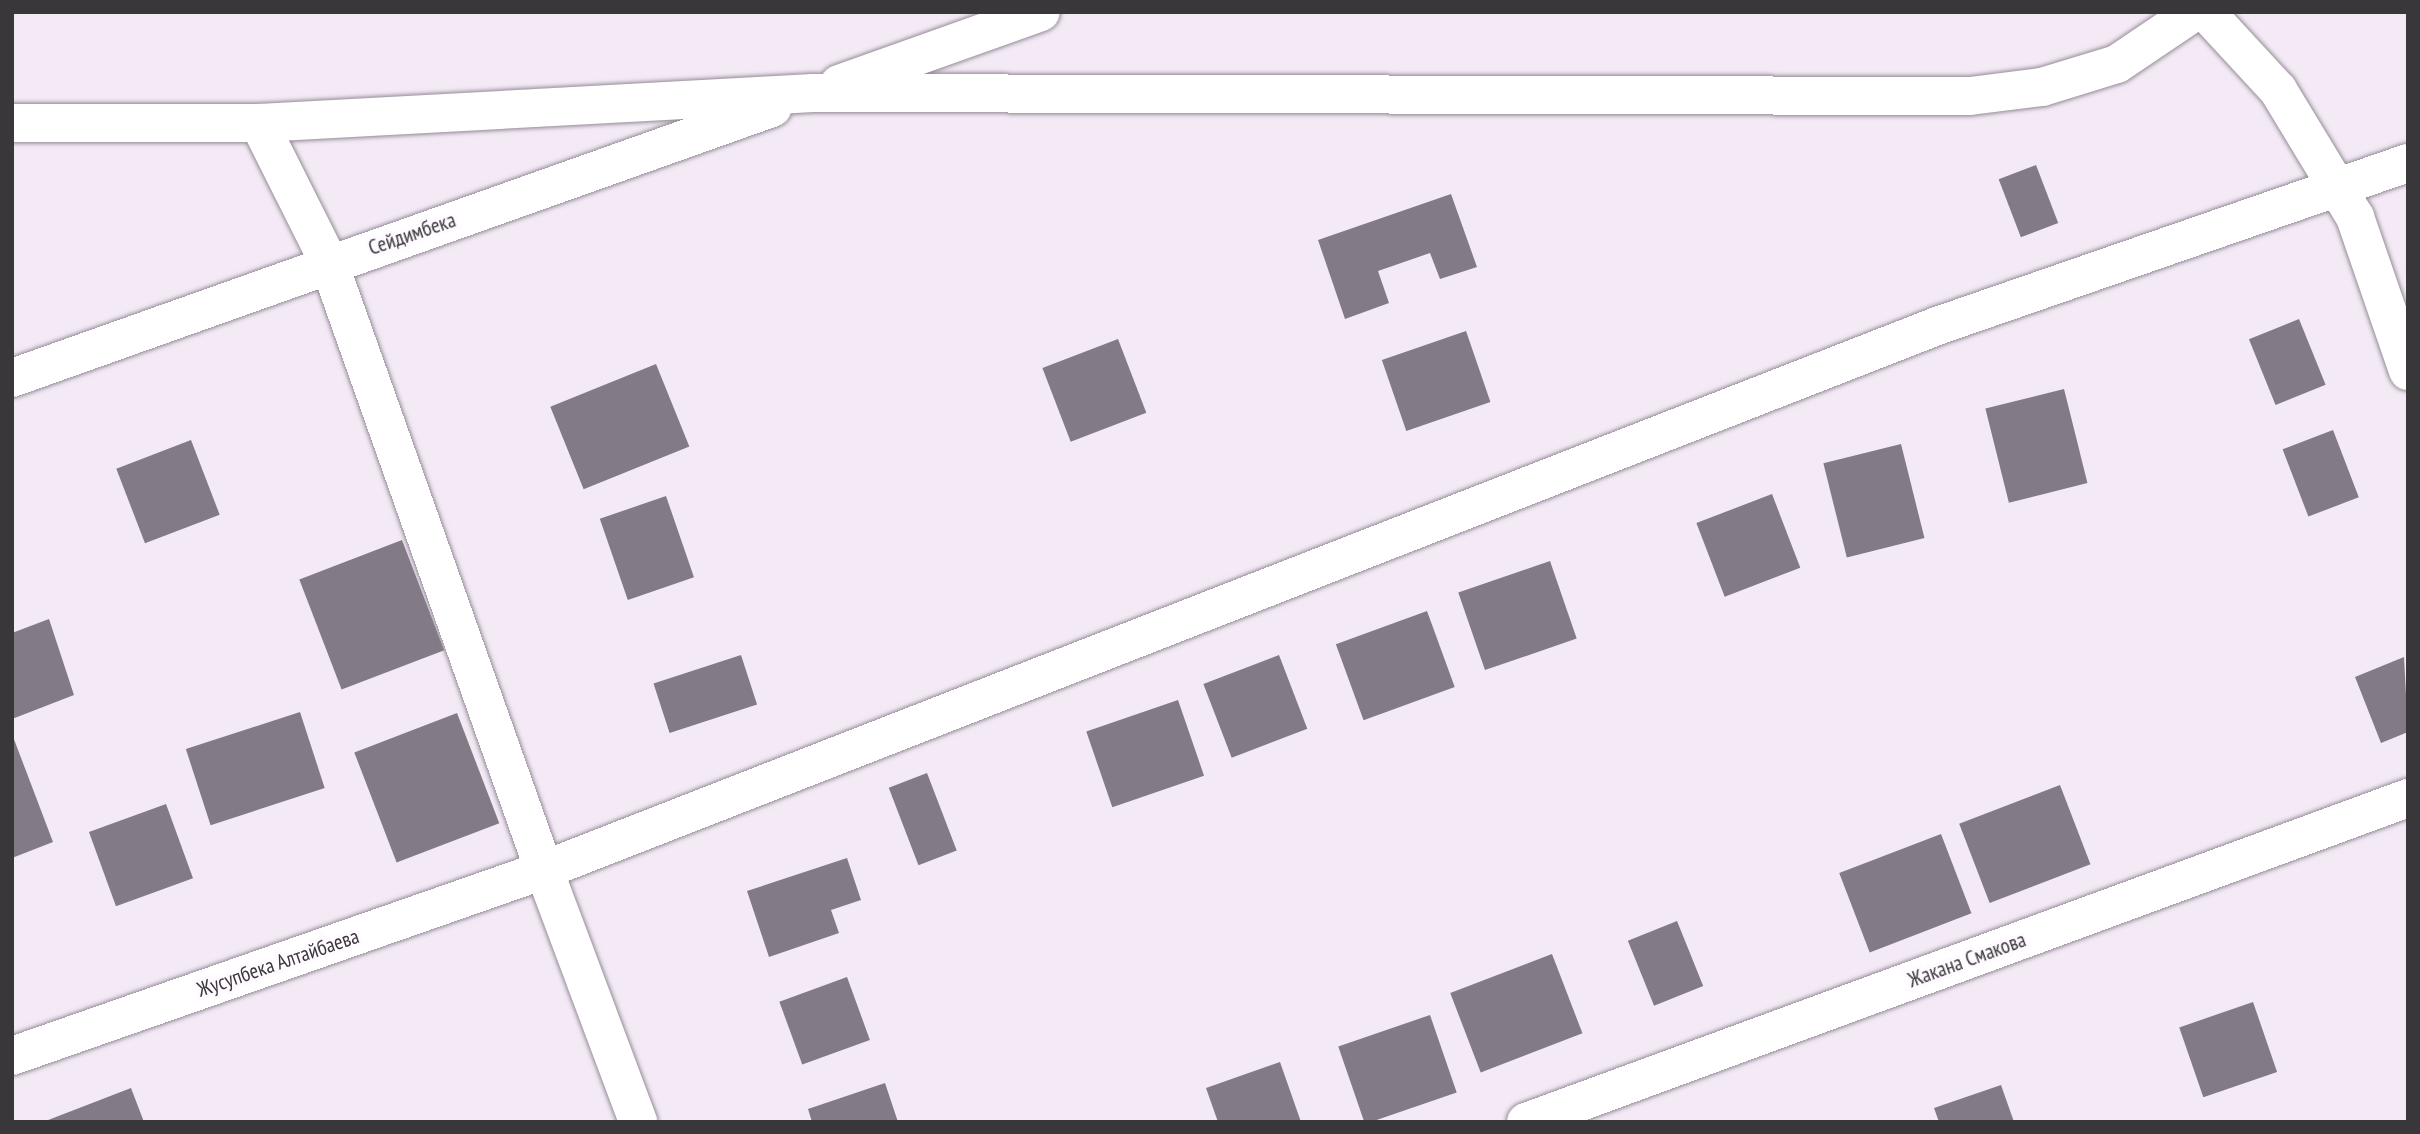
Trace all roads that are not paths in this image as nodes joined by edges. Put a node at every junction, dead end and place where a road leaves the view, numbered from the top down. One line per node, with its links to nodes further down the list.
1 (1041, 12): 4 (street, Сейдимбека)
2 (2194, 12): 4 (street)
3 (2206, 12): 8 (street)
4 (813, 93): 6 (street); 9 (street, Сейдимбека)
5 (12, 123): 6 (street)
6 (259, 123): 9 (street)
7 (2408, 163): 8 (street, Жусупбека Алтайбаева)
8 (2338, 189): 10 (street); 13 (street, Жусупбека Алтайбаева)
9 (329, 263): 11 (street, Сейдимбека); 13 (street)
10 (2408, 371)
11 (12, 378)
12 (2408, 798): 16 (street, Жакана Смакова)
13 (544, 870): 14 (street, Жусупбека Алтайбаева); 15 (street)
14 (12, 1056)
15 (638, 1122)
16 (1526, 1122)

